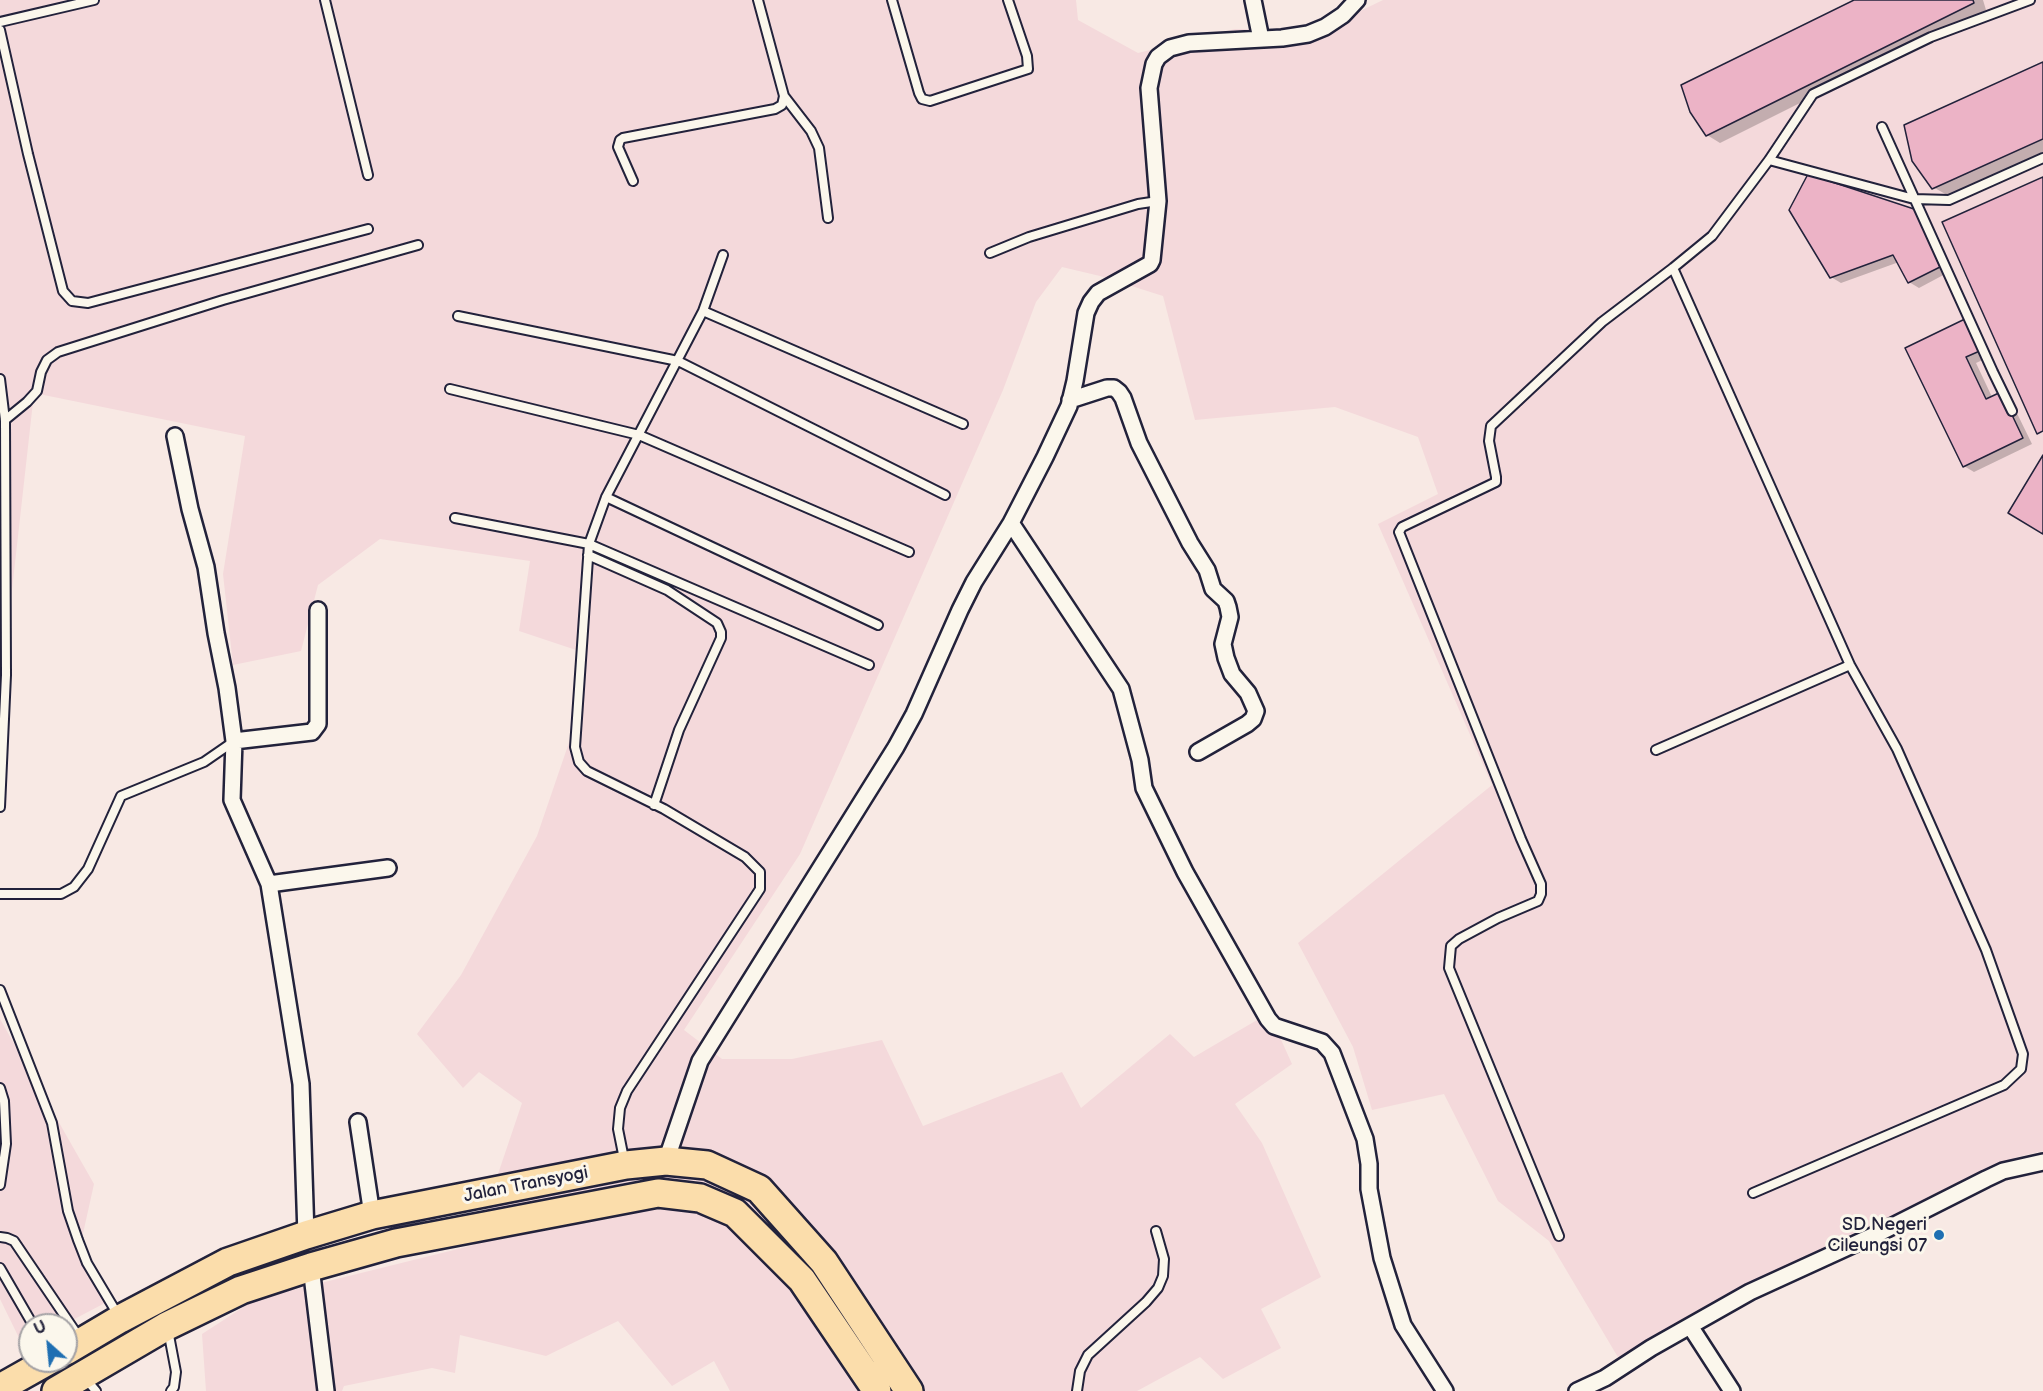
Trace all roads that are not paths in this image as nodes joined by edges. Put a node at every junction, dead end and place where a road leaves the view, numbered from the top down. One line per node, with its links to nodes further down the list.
1 (94, 0): 9 (lane)
2 (325, 0): 16 (lane)
3 (758, 0): 12 (lane)
4 (892, 0): 5 (lane)
5 (1008, 0)
6 (1252, 0): 11 (street)
7 (1357, 0): 11 (street)
8 (2030, 0): 15 (lane)
9 (0, 22)
10 (0, 30): 21 (lane)
11 (1260, 39): 19 (street)
12 (784, 96): 17 (lane); 20 (lane)
13 (1882, 127): 18 (lane)
14 (2043, 158): 18 (lane)
15 (1769, 160): 18 (lane); 25 (lane)
16 (368, 175)
17 (633, 181)
18 (1914, 199): 32 (lane)
19 (1158, 201): 23 (lane); 31 (street)
20 (828, 218)
21 (368, 229)
22 (418, 245): 33 (lane)
23 (990, 253)
24 (723, 255): 26 (lane)
25 (1673, 268): 47 (lane); 68 (lane)
26 (703, 311): 28 (lane); 34 (lane)
27 (458, 316): 28 (lane)
28 (678, 362): 35 (lane); 37 (lane)
29 (0, 379): 33 (lane)
30 (450, 389): 35 (lane)
31 (1070, 400): 40 (street); 50 (street)
32 (2012, 411)
33 (5, 420): 52 (lane)
34 (963, 424)
35 (639, 435): 38 (lane); 42 (lane)
36 (175, 436): 48 (street)
37 (945, 495)
38 (606, 497): 41 (lane); 45 (lane)
39 (454, 518): 41 (lane)
40 (1011, 524): 60 (street); 86 (street)
41 (589, 544): 43 (lane); 46 (lane)
42 (909, 552)
43 (588, 555): 51 (lane); 51 (lane)
44 (318, 610): 48 (street)
45 (878, 624)
46 (869, 665)
47 (1850, 665): 49 (lane); 64 (lane)
48 (234, 741): 54 (street); 55 (lane)
49 (1656, 750)
50 (1198, 752)
51 (654, 805): 62 (lane)
52 (0, 807)
53 (388, 868): 54 (street)
54 (269, 884): 67 (street)
55 (0, 894)
56 (0, 990): 75 (lane)
57 (0, 1088): 58 (lane)
58 (2, 1100): 63 (lane)
59 (358, 1122): 65 (street)
60 (666, 1161): 62 (highway, Jalan Transyogi); 84 (highway, Jalan Transyogi)
61 (2043, 1162): 74 (street)
62 (626, 1165): 65 (highway, Jalan Transyogi)
63 (0, 1185)
64 (1753, 1193)
65 (372, 1215): 67 (highway, Jalan Transyogi)
66 (1156, 1231): 85 (lane)
67 (306, 1235): 75 (highway, Jalan Transyogi)
68 (1559, 1236)
69 (0, 1237): 75 (lane)
70 (310, 1267): 73 (highway, Jalan Transyogi); 82 (street); 83 (highway, Jalan Transyogi)
71 (0, 1268): 72 (lane)
72 (26, 1313)
73 (167, 1326): 76 (highway, Jalan Transyogi); 81 (lane)
74 (1690, 1326): 87 (street); 88 (street)
75 (92, 1335): 76 (highway)
76 (116, 1356): 78 (highway, Jalan Transyogi)
77 (27, 1373): 79 (highway)
78 (89, 1383): 80 (highway, Jalan Transyogi)
79 (0, 1388)
80 (56, 1391)
81 (171, 1391)
82 (326, 1391)
83 (877, 1391)
84 (909, 1391)
85 (1077, 1391)
86 (1445, 1391)
87 (1577, 1391)
88 (1732, 1391)

